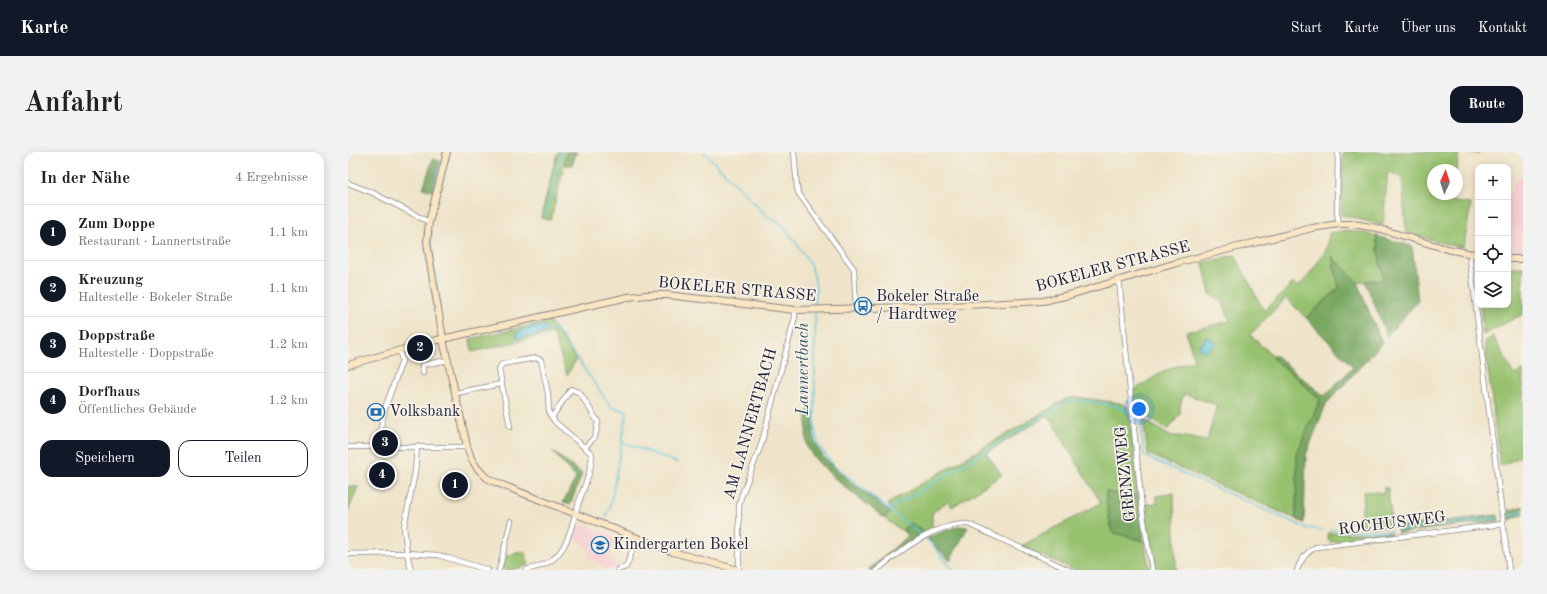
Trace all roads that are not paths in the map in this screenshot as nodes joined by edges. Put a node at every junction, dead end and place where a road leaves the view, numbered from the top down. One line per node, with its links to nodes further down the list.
1 (447, 152): 5 (main road)
2 (794, 152): 12 (street)
3 (1338, 152): 6 (street)
4 (348, 183): 5 (street)
5 (429, 222): 14 (main road)
6 (1339, 224): 7 (main road, BOKELER STRASSE); 11 (main road, BOKELER STRASSE)
7 (1470, 254): 8 (main road, BOKELER STRASSE); 30 (street)
8 (1475, 255)
9 (1511, 259): 10 (main road)
10 (1523, 259)
11 (1119, 280): 12 (main road, BOKELER STRASSE); 42 (street, GRENZWEG)
12 (856, 309): 13 (main road, BOKELER STRASSE)
13 (795, 310): 14 (main road, BOKELER STRASSE); 39 (street, AM LANNERTBACH)
14 (443, 338): 15 (main road, BOKELER STRASSE); 16 (main road)
15 (400, 350): 17 (main road, BOKELER STRASSE); 23 (street)
16 (448, 360): 18 (street); 20 (main road)
17 (348, 365)
18 (423, 373)
19 (501, 384): 20 (street); 21 (street); 22 (street)
20 (456, 393): 25 (main road)
21 (552, 417): 27 (street); 27 (street)
22 (510, 427)
23 (377, 446): 24 (street); 26 (street)
24 (417, 446): 25 (street); 32 (street)
25 (467, 446): 28 (main road)
26 (348, 447)
27 (585, 447): 28 (street)
28 (576, 514): 31 (main road); 37 (street)
29 (511, 521): 36 (street)
30 (1503, 524): 43 (street, ROCHUSWEG); 44 (street)
31 (637, 538): 38 (street); 39 (main road)
32 (407, 553): 33 (street); 34 (street); 35 (street)
33 (348, 554)
34 (410, 570)
35 (488, 570)
36 (499, 570)
37 (526, 570)
38 (618, 570)
39 (738, 570)
40 (877, 570): 41 (street)
41 (1069, 570)
42 (1152, 570)
43 (1297, 570)
44 (1509, 570)

